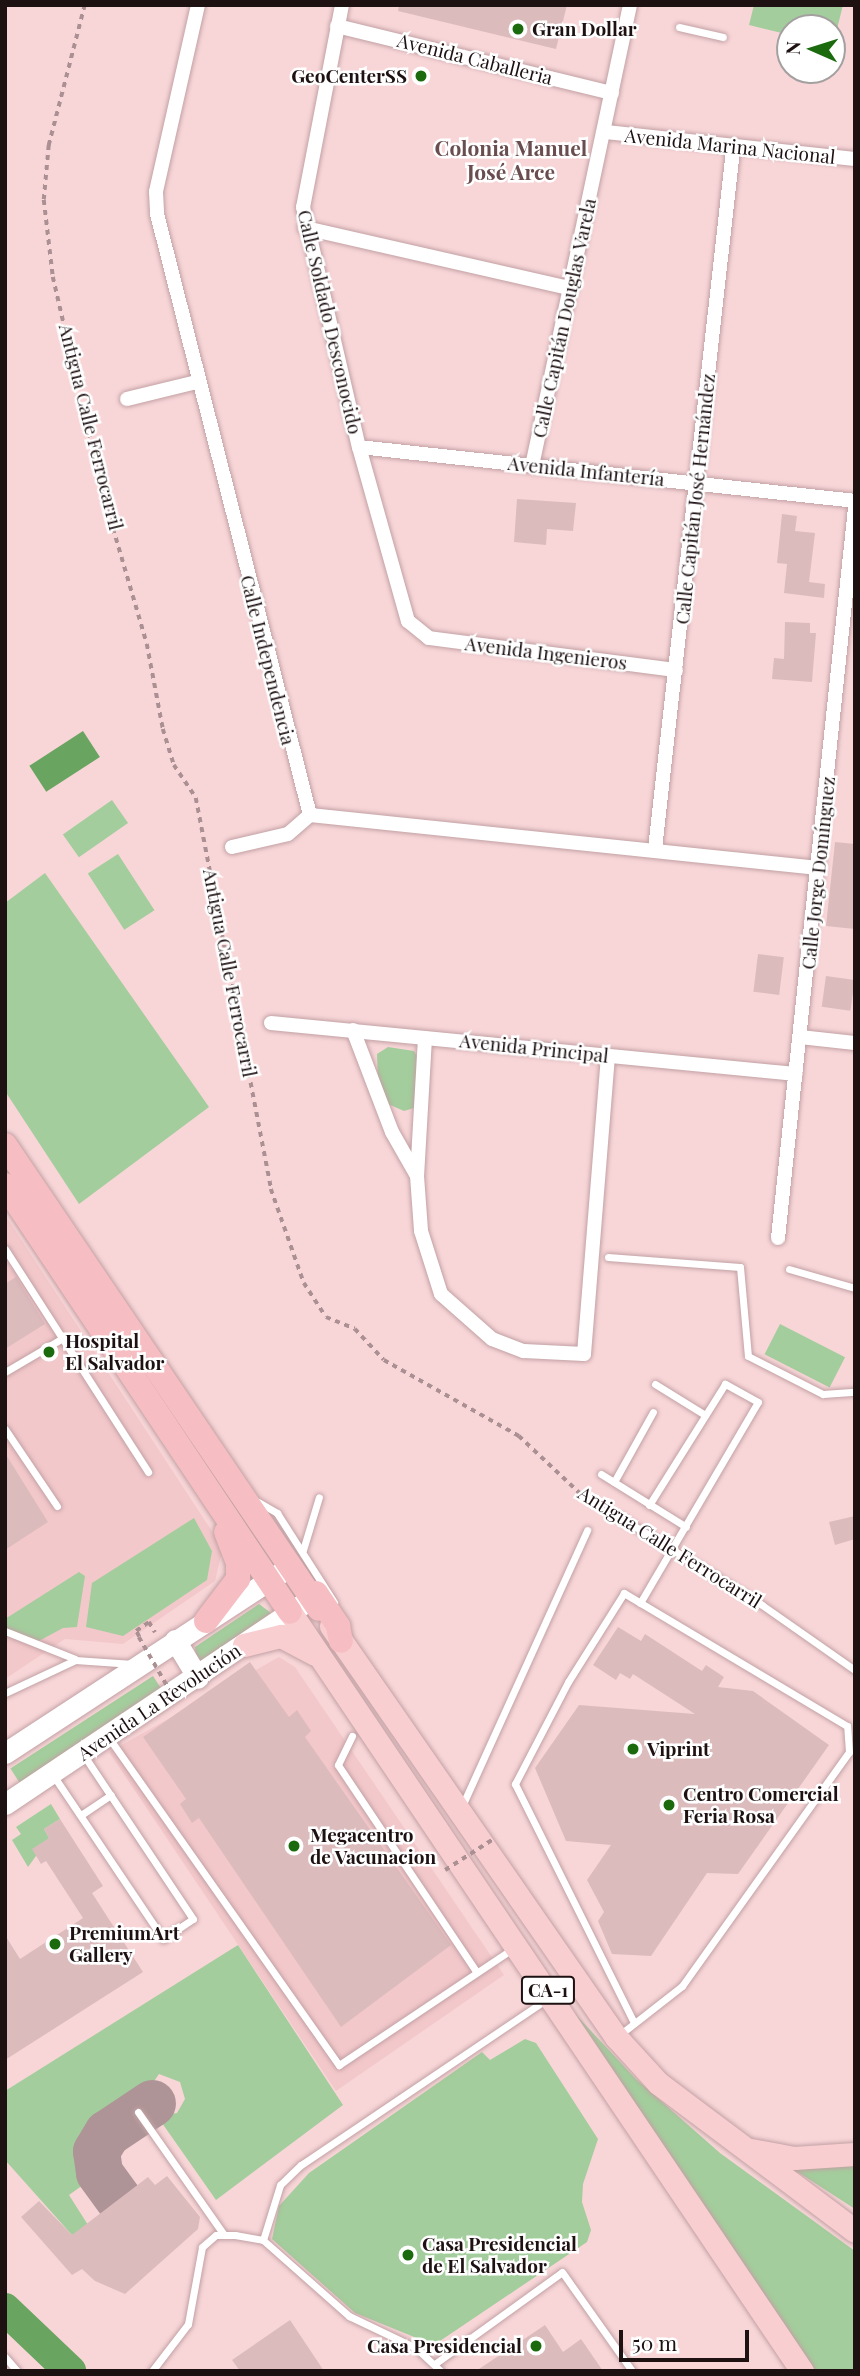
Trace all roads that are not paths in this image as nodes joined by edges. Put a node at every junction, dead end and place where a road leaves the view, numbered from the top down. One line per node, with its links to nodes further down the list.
1 (198, 5): 13 (street, Calle Independencia)
2 (342, 5): 4 (street, Calle Soldado Desconocido)
3 (630, 5): 7 (street, Calle Capitán Douglas Varela)
4 (337, 26): 7 (street, Avenida Caballeria); 11 (street, Calle Soldado Desconocido)
5 (679, 27): 6 (lane)
6 (723, 37)
7 (612, 93): 8 (street, Calle Capitán Douglas Varela)
8 (606, 132): 9 (street, Avenida Marina Nacional); 12 (street, Calle Capitán Douglas Varela)
9 (733, 150): 10 (street, Avenida Marina Nacional); 17 (street, Calle Capitán José Hernández)
10 (855, 159)
11 (306, 228): 12 (street); 15 (street, Calle Soldado Desconocido)
12 (570, 288): 16 (street, Calle Capitán Douglas Varela)
13 (197, 382): 14 (street); 22 (street, Calle Independencia)
14 (127, 399)
15 (359, 447): 16 (street, Avenida Infantería); 20 (street, Calle Soldado Desconocido)
16 (532, 466): 17 (street, Avenida Infantería)
17 (696, 482): 18 (street, Avenida Infantería); 21 (street, Calle Capitán José Hernández)
18 (855, 501)
19 (855, 508): 25 (street, Calle Jorge Domínguez)
20 (417, 633): 21 (street, Avenida Ingenieros)
21 (676, 670): 24 (street, Calle Capitán José Hernández)
22 (310, 815): 23 (street); 24 (street)
23 (232, 847)
24 (655, 849): 25 (street)
25 (818, 868): 28 (street, Calle Jorge Domínguez)
26 (271, 1023): 27 (street, Avenida Principal)
27 (353, 1030): 29 (street, Avenida Principal); 34 (street)
28 (800, 1037): 30 (street); 32 (street, Calle Jorge Domínguez)
29 (425, 1038): 31 (street, Avenida Principal); 34 (street)
30 (855, 1043)
31 (608, 1056): 32 (street, Avenida Principal); 34 (street)
32 (796, 1074): 36 (street, Calle Jorge Domínguez)
33 (5, 1145): 41 (highway, CA-1)
34 (417, 1176)
35 (5, 1185): 41 (highway, CA-1)
36 (778, 1238)
37 (5, 1249): 42 (lane)
38 (608, 1257): 45 (lane)
39 (789, 1269): 40 (lane)
40 (855, 1288)
41 (101, 1309): 51 (highway, CA-1); 53 (highway, CA-1)
42 (63, 1338): 43 (lane); 49 (lane)
43 (5, 1372)
44 (655, 1384): 47 (lane)
45 (855, 1392)
46 (653, 1412): 52 (lane)
47 (705, 1415): 55 (lane); 58 (lane)
48 (5, 1429): 56 (lane)
49 (148, 1472)
50 (601, 1474): 52 (lane)
51 (202, 1481): 61 (highway, CA-1); 65 (highway)
52 (614, 1482): 55 (lane)
53 (240, 1492): 61 (highway, CA-1); 64 (highway)
54 (319, 1497): 61 (lane)
55 (649, 1505): 58 (lane)
56 (57, 1506)
57 (618, 1516): 60 (lane, Antigua Calle Ferrocarril)
58 (686, 1527): 60 (lane)
59 (587, 1530): 82 (lane)
60 (673, 1549): 62 (lane); 72 (lane, Antigua Calle Ferrocarril)
61 (287, 1566): 63 (highway, CA-1); 64 (highway, CA-1); 65 (main road, Avenida La Revolución)
62 (640, 1603): 87 (lane); 87 (lane)
63 (290, 1612): 64 (main road, Avenida La Revolución); 68 (main road, Avenida La Revolución); 69 (main road, CA-1)
64 (326, 1617): 82 (main road, CA-1)
65 (206, 1621): 67 (main road, Avenida La Revolución)
66 (5, 1631): 70 (lane)
67 (165, 1636): 71 (main road, Avenida La Revolución); 73 (main road)
68 (244, 1645): 69 (main road); 73 (main road, Avenida La Revolución)
69 (321, 1658): 84 (main road, CA-1)
70 (75, 1660): 71 (lane); 74 (lane)
71 (137, 1664): 77 (main road, Avenida La Revolución)
72 (855, 1670)
73 (198, 1678): 76 (main road, Avenida La Revolución)
74 (5, 1693)
75 (352, 1736): 85 (lane)
76 (109, 1737): 78 (main road, Avenida La Revolución); 85 (lane)
77 (5, 1753)
78 (83, 1753): 79 (main road, Avenida La Revolución); 80 (lane)
79 (51, 1773): 81 (main road, Avenida La Revolución); 83 (lane)
80 (111, 1795): 83 (lane); 83 (lane)
81 (5, 1804)
82 (461, 1814): 87 (main road, CA-1)
83 (81, 1815)
84 (518, 1946): 85 (lane); 86 (main road, CA-1)
85 (475, 1970)
86 (552, 1996): 93 (lane); 96 (main road, CA-1)
87 (625, 2030): 89 (main road, CA-1)
88 (138, 2112): 92 (lane)
89 (726, 2138): 90 (main road); 91 (main road, CA-1)
90 (855, 2154)
91 (855, 2231)
92 (224, 2235): 93 (lane); 98 (lane)
93 (263, 2240): 95 (lane)
94 (5, 2357): 97 (lane)
95 (436, 2363): 99 (lane); 100 (lane)
96 (801, 2370)
97 (17, 2371)
98 (152, 2371)
99 (441, 2371)
100 (632, 2371)

